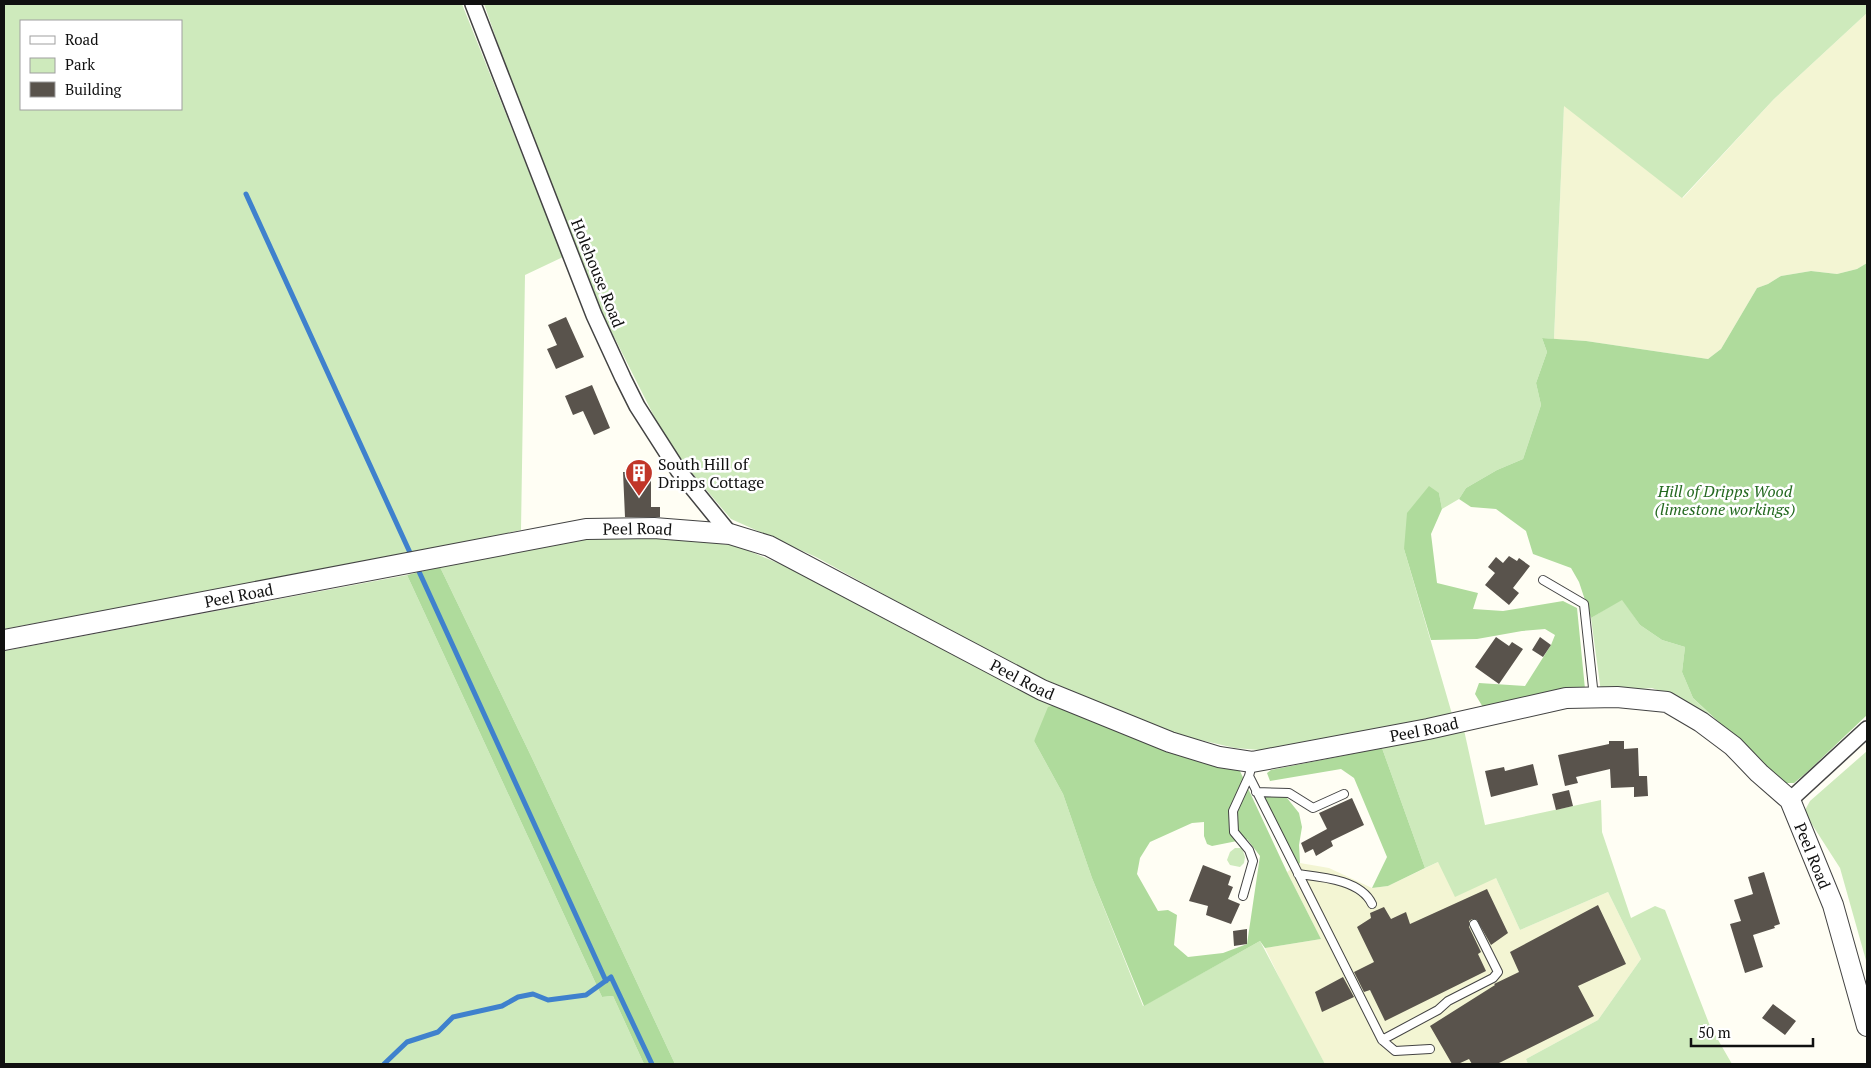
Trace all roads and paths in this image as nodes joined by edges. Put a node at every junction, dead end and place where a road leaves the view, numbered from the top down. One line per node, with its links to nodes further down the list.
1 (473, 4): 2 (street, Holehouse Road)
2 (730, 534): 4 (street, Peel Road); 7 (street, Peel Road)
3 (1543, 580): 5 (lane)
4 (4, 640)
5 (1594, 697): 7 (street, Peel Road); 10 (street, Peel Road)
6 (1867, 729): 10 (street)
7 (1250, 769): 8 (lane); 12 (lane)
8 (1256, 792): 9 (lane); 11 (lane)
9 (1344, 794)
10 (1790, 800): 15 (street, Peel Road)
11 (1298, 874): 13 (lane); 16 (lane)
12 (1244, 896)
13 (1372, 904)
14 (1474, 924): 16 (lane)
15 (1867, 1026)
16 (1382, 1040): 17 (lane)
17 (1430, 1049)

